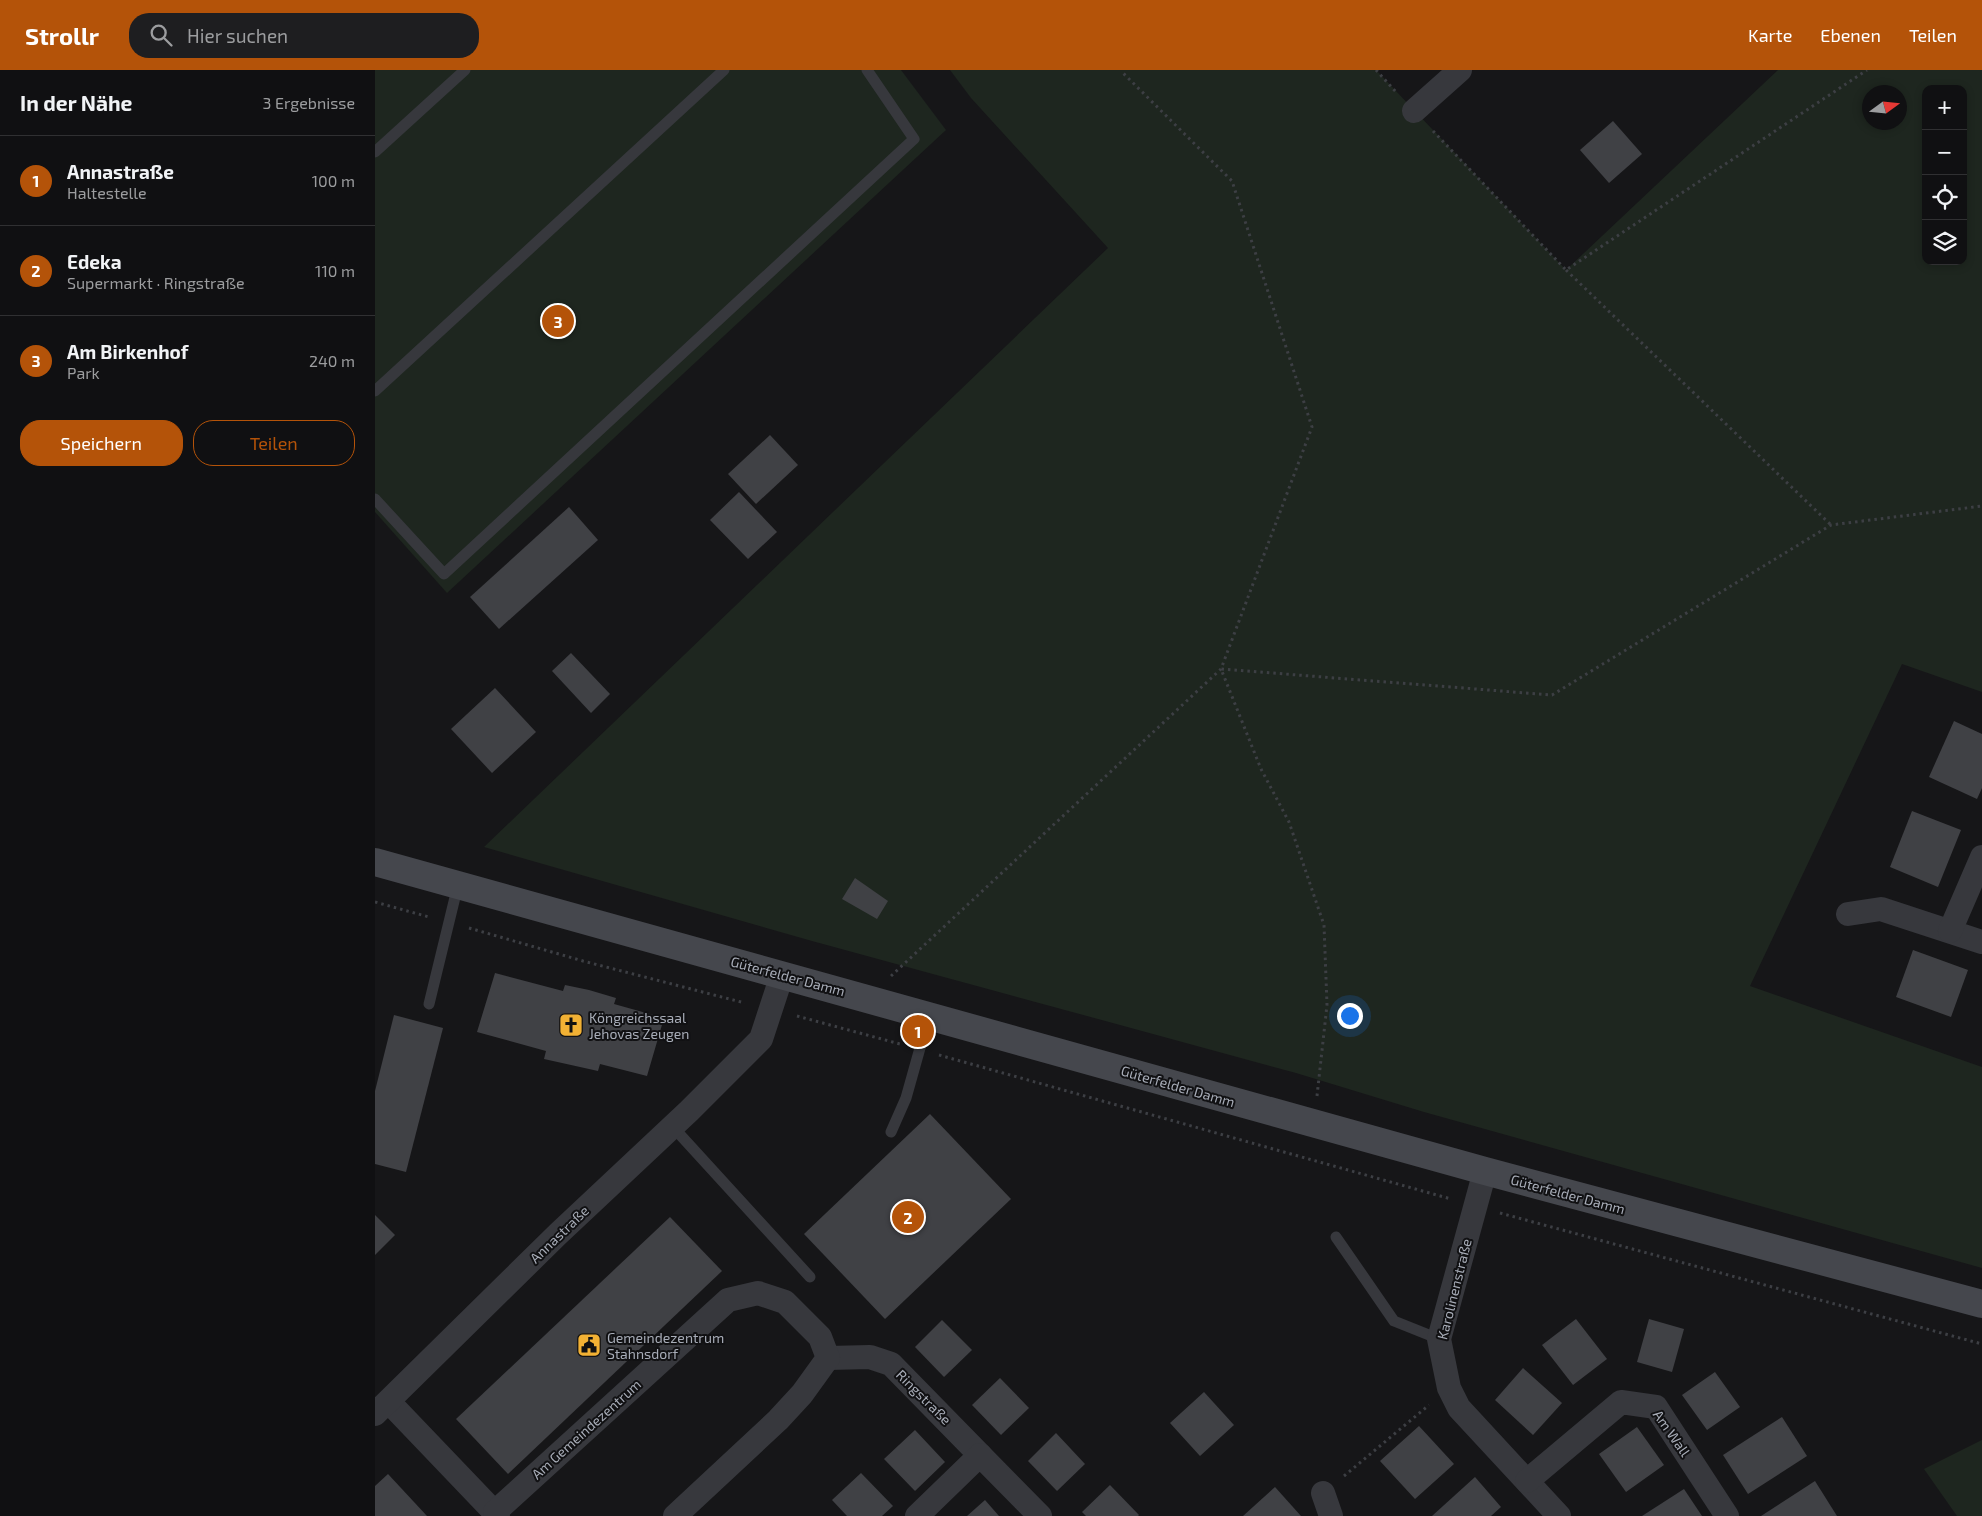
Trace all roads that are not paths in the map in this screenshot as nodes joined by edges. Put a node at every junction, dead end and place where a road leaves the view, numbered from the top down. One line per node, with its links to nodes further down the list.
1 (465, 70): 6 (lane)
2 (724, 70): 7 (lane)
3 (867, 70): 8 (lane)
4 (1460, 70): 5 (street)
5 (1414, 111)
6 (375, 152)
7 (375, 391)
8 (375, 499)
9 (1982, 857): 13 (street)
10 (375, 862): 11 (street, Güterfelder Damm)
11 (459, 885): 15 (street, Güterfelder Damm); 16 (lane)
12 (1848, 914): 13 (street)
13 (1950, 931): 14 (street)
14 (1982, 942)
15 (782, 975): 17 (street, Güterfelder Damm); 18 (street, Annastraße)
16 (429, 1004)
17 (929, 1016): 19 (lane); 20 (street, Güterfelder Damm)
18 (673, 1126): 22 (lane); 26 (street, Annastraße)
19 (891, 1132)
20 (1485, 1171): 23 (street, Güterfelder Damm); 24 (street, Karolinenstraße)
21 (1336, 1237): 24 (lane)
22 (811, 1277)
23 (1982, 1304)
24 (1439, 1339): 28 (street, Karolinenstraße)
25 (828, 1358): 27 (street, Ringstraße); 30 (street, Am Gemeindezentrum); 31 (street)
26 (382, 1408): 30 (street, Am Gemeindezentrum)
27 (981, 1454): 32 (street); 33 (street, Ringstraße)
28 (1527, 1481): 35 (street, Karolinenstraße); 36 (street, Am Wall)
29 (1323, 1493): 34 (street)
30 (497, 1514)
31 (675, 1516)
32 (917, 1516)
33 (1040, 1516)
34 (1331, 1516)
35 (1559, 1516)
36 (1727, 1516)

